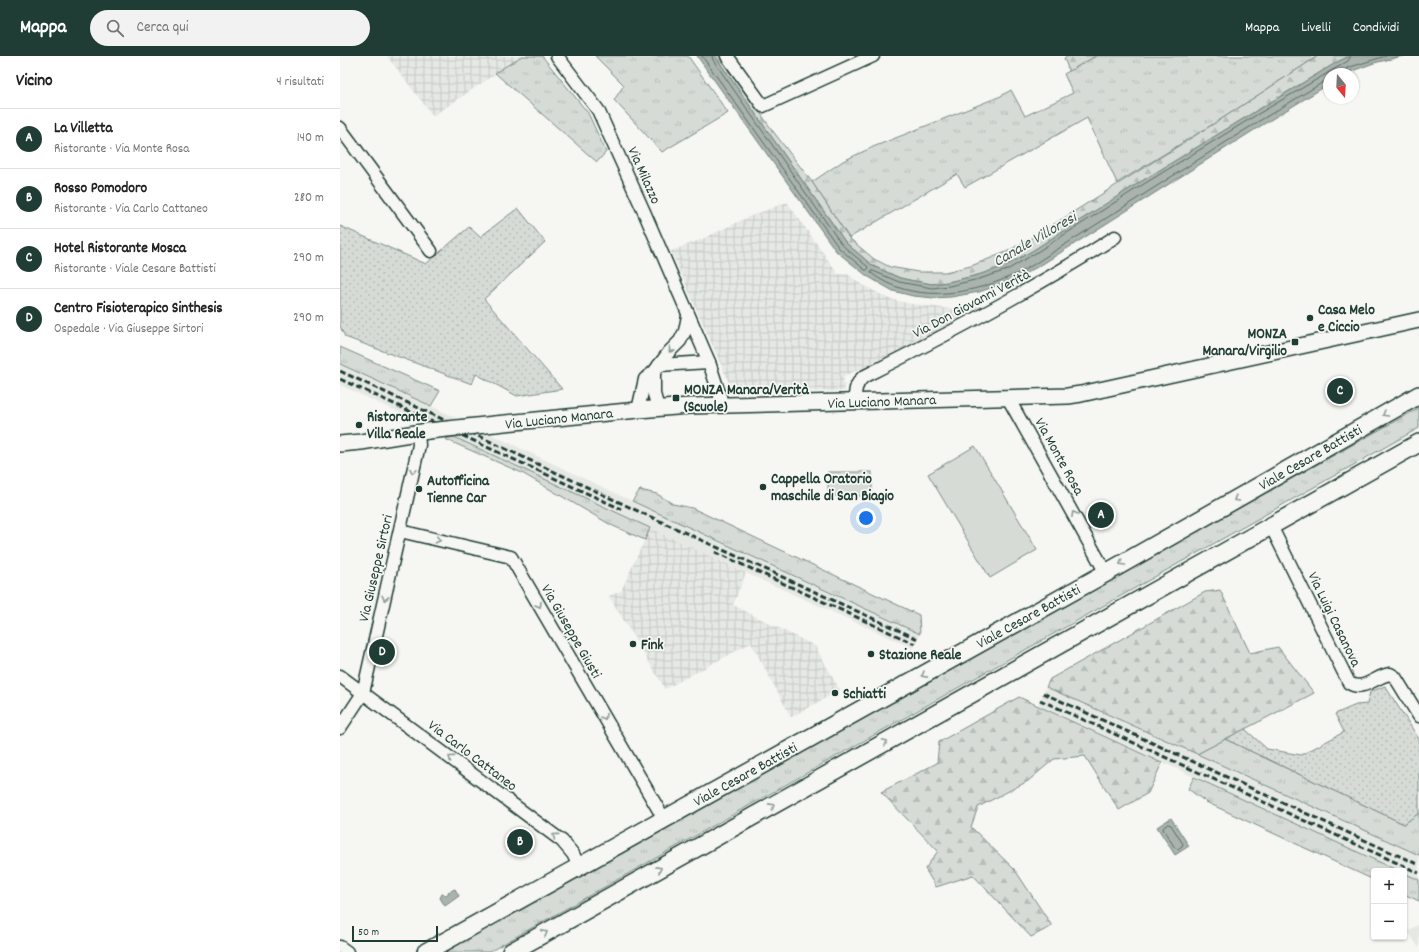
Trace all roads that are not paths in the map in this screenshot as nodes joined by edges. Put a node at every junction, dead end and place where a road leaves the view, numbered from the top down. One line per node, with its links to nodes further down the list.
1 (557, 56): 7 (street, Via Milazzo)
2 (727, 56): 3 (street)
3 (873, 56)
4 (340, 128): 6 (street)
5 (1115, 238): 13 (street, Via Don Giovanni Verità)
6 (431, 251)
7 (688, 316): 9 (street, Via Milazzo); 10 (street, one-way to 10)
8 (1419, 320): 12 (street, Via Luciano Manara)
9 (709, 362): 10 (street); 14 (street, Via Milazzo)
10 (656, 369): 15 (street); 16 (street)
11 (1419, 395): 22 (main road, Viale Cesare Battisti, one-way to 22)
12 (1008, 398): 13 (street, Via Luciano Manara); 22 (street, Via Monte Rosa, one-way to 12)
13 (855, 402): 14 (street, Via Luciano Manara)
14 (722, 406): 15 (street, Via Luciano Manara)
15 (658, 408): 16 (street, Via Luciano Manara)
16 (638, 410): 17 (street, Via Luciano Manara, bridge)
17 (423, 432): 19 (street, Via Luciano Manara); 21 (street, Via Giuseppe Sirtori, one-way to 21)
18 (1419, 443): 20 (main road)
19 (340, 444)
20 (1271, 526): 25 (street, Via Luigi Casanova); 32 (main road, one-way to 20)
21 (400, 531): 24 (street, Via Giuseppe Sirtori, one-way to 24); 27 (street, Via Giuseppe Giusti, one-way to 27)
22 (1106, 573): 27 (main road, Viale Cesare Battisti, one-way to 27)
23 (340, 676): 24 (street, Via Carlo Cattaneo)
24 (363, 694): 26 (street, Via Giuseppe Sirtori); 28 (street, Via Carlo Cattaneo, one-way to 24)
25 (1419, 716)
26 (340, 728)
27 (664, 819): 28 (main road, Viale Cesare Battisti)
28 (579, 866): 31 (main road, Viale Cesare Battisti)
29 (340, 947): 30 (street)
30 (347, 952)
31 (426, 952)
32 (511, 952)

